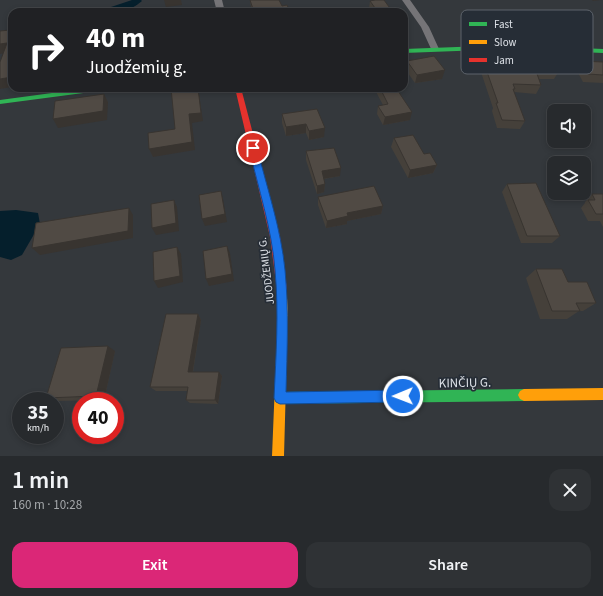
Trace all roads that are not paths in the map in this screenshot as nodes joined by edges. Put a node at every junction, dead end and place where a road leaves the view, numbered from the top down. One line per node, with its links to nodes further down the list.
1 (406, 0): 2 (street)
2 (435, 49): 3 (street); 4 (street)
3 (461, 49)
4 (408, 51)
5 (593, 51): 6 (street)
6 (603, 51)
7 (76, 92): 9 (street)
8 (239, 92): 11 (street, JUODŽEMIŲ G.)
9 (0, 102)
10 (603, 394): 11 (street, KINČIŲ G.)
11 (280, 398): 12 (street, JUODŽEMIŲ G.)
12 (278, 456)

